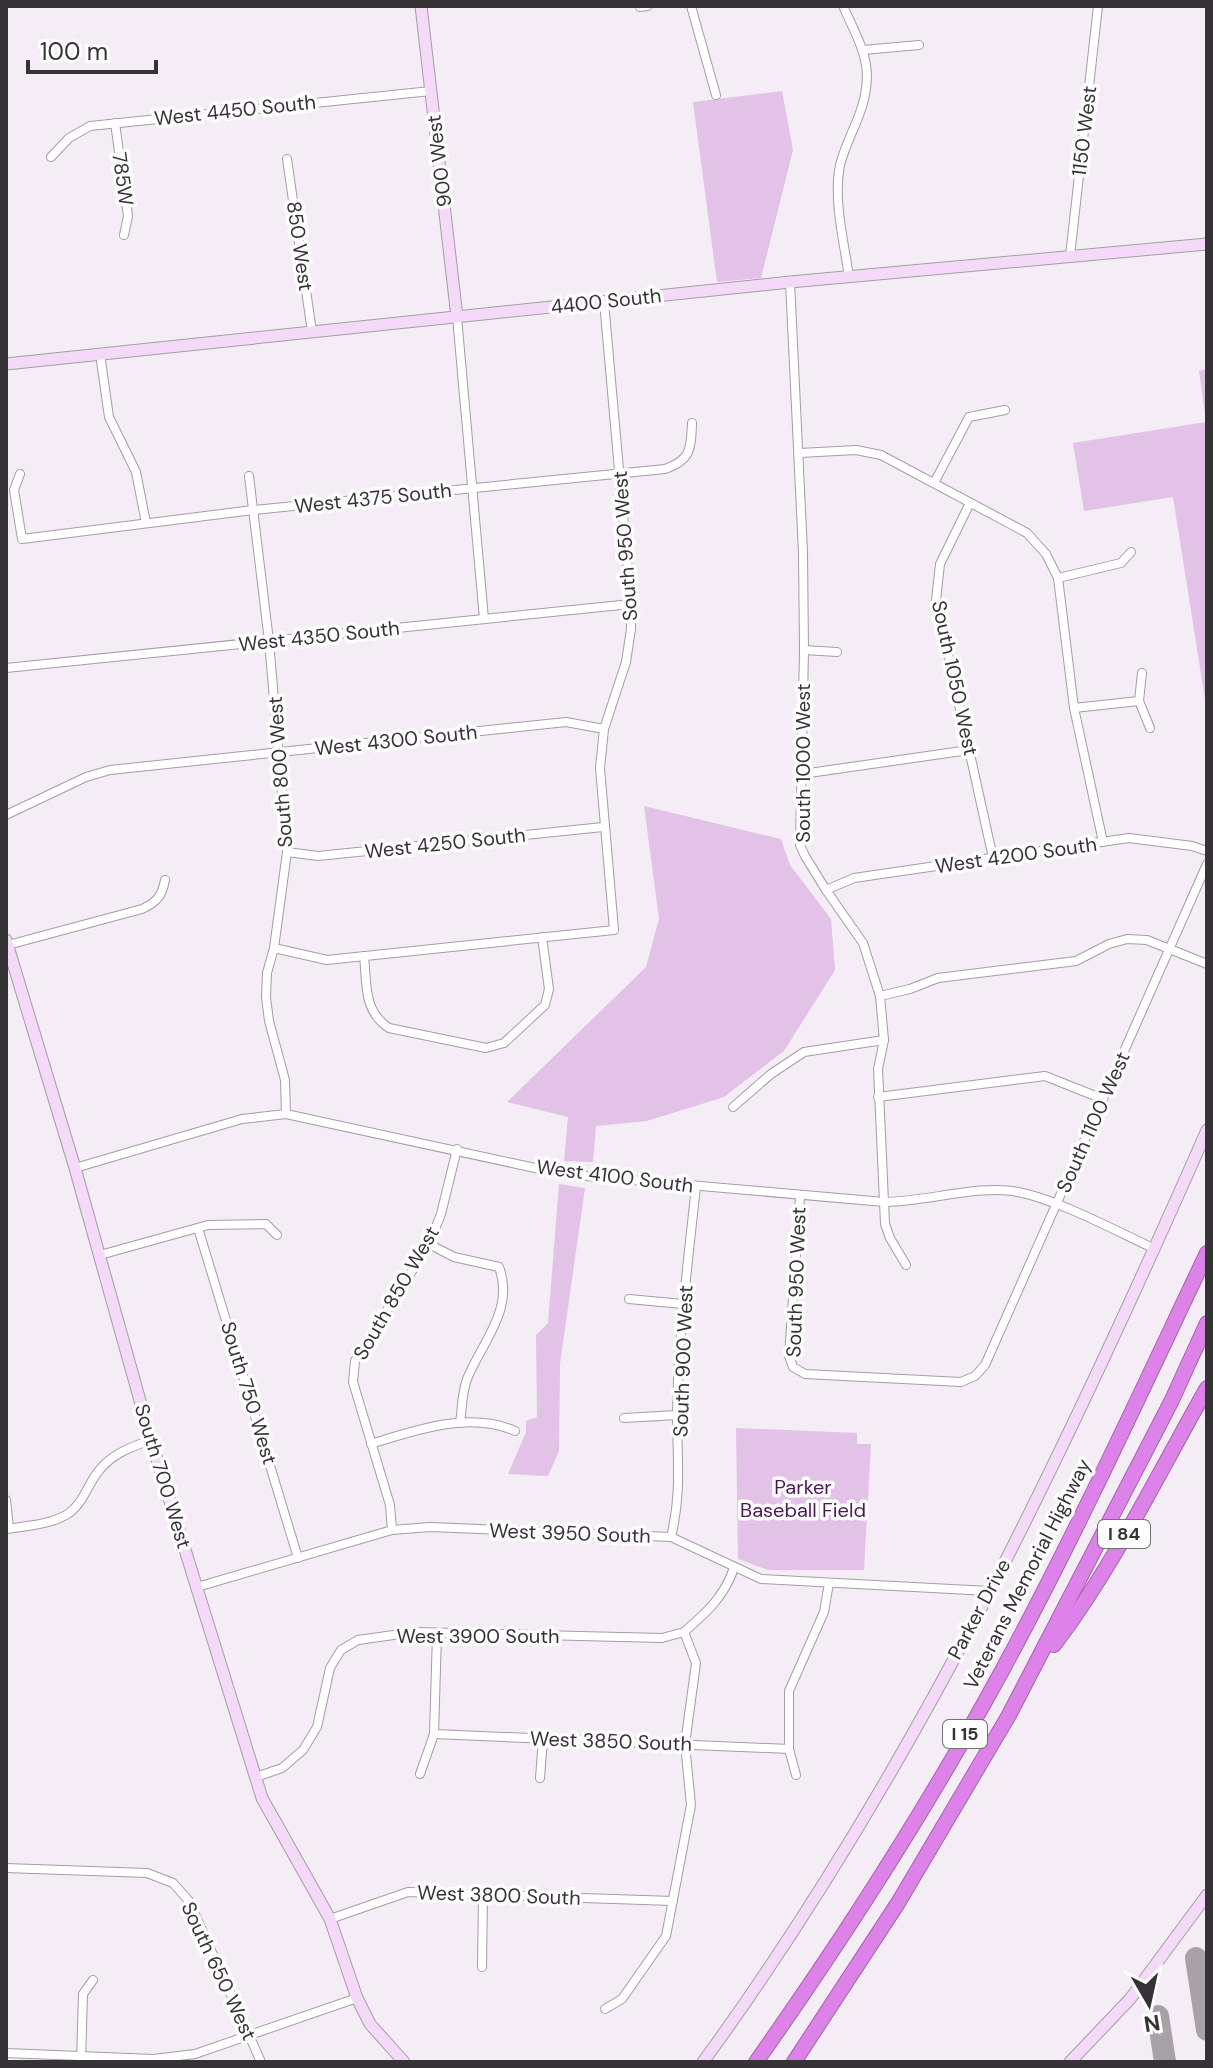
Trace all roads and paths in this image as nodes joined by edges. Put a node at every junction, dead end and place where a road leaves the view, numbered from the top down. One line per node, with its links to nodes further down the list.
1 (421, 6): 7 (street, 900 West)
2 (691, 6): 8 (street)
3 (843, 6): 6 (street)
4 (1098, 6): 14 (street, 1150 West)
5 (919, 45): 6 (street)
6 (863, 50): 15 (street)
7 (431, 91): 9 (street, West 4450 South); 18 (street, 900 West)
8 (716, 95)
9 (115, 123): 10 (street, West 4450 South); 12 (street, 785W)
10 (51, 157)
11 (287, 159): 19 (street, 850 West)
12 (124, 235)
13 (1207, 244): 14 (street, 4400 South)
14 (1070, 256): 15 (street, 4400 South)
15 (849, 277): 16 (street, 4400 South)
16 (790, 282): 17 (street, 4400 South); 24 (street, South 1000 West)
17 (604, 302): 18 (street, 4400 South); 26 (street, South 950 West)
18 (457, 317): 19 (street, 4400 South); 29 (street)
19 (312, 332): 20 (street, 4400 South)
20 (100, 354): 21 (street, 4400 South); 32 (street)
21 (6, 364)
22 (1005, 410): 28 (street)
23 (692, 423): 26 (street, West 4375 South)
24 (800, 453): 28 (street); 38 (street, South 1000 West)
25 (20, 474): 32 (street, West 4375 South)
26 (619, 474): 29 (street, West 4375 South); 35 (street, South 950 West)
27 (249, 476): 31 (street, South 800 West)
28 (934, 483): 30 (street)
29 (473, 488): 31 (street, West 4375 South); 36 (street)
30 (970, 503): 34 (street); 46 (street, South 1050 West)
31 (253, 510): 32 (street, West 4375 South); 37 (street, South 800 West)
32 (146, 523)
33 (1131, 552): 34 (street)
34 (1058, 578): 43 (street)
35 (631, 604): 36 (street, West 4350 South); 45 (street, South 950 West)
36 (484, 619): 37 (street, West 4350 South)
37 (269, 641): 40 (street, West 4350 South); 47 (street, South 800 West)
38 (804, 650): 39 (street); 48 (street, South 1000 West)
39 (837, 652)
40 (6, 668)
41 (1142, 673): 42 (street)
42 (1139, 701): 43 (street); 44 (street)
43 (1074, 708): 51 (street)
44 (1150, 728)
45 (604, 729): 47 (street, West 4300 South); 50 (street, South 950 West)
46 (969, 750): 48 (street); 54 (street, South 1050 West)
47 (279, 752): 49 (street, West 4300 South); 53 (street, South 800 West)
48 (802, 774): 57 (street, South 1000 West)
49 (6, 815)
50 (603, 827): 53 (street, West 4250 South); 58 (street, South 950 West)
51 (1103, 842): 52 (street, West 4200 South); 54 (street, West 4200 South)
52 (1207, 851)
53 (287, 852): 60 (street, South 800 West)
54 (993, 858): 57 (street, West 4200 South)
55 (1207, 864): 61 (street, South 1100 West)
56 (165, 880): 59 (street)
57 (826, 890): 64 (street, South 1000 West)
58 (542, 937): 62 (street); 62 (street)
59 (7, 943): 72 (street, South 700 West)
60 (274, 948): 62 (street); 69 (street, South 800 West)
61 (1170, 948): 63 (street); 64 (street); 67 (street, South 1100 West)
62 (364, 956)
63 (1207, 964)
64 (880, 996): 65 (street, South 1000 West)
65 (884, 1040): 66 (street, South 1000 West); 68 (street)
66 (878, 1097): 67 (street); 75 (street, South 1000 West)
67 (1103, 1099): 76 (street, South 1100 West)
68 (733, 1107)
69 (286, 1114): 71 (street, West 4100 South); 72 (street, West 4100 South)
70 (1207, 1130): 80 (street, Parker Drive)
71 (457, 1149): 73 (street, West 4100 South); 79 (street, South 850 West)
72 (75, 1168): 82 (street, South 700 West)
73 (696, 1186): 74 (street, West 4100 South); 85 (street, South 900 West)
74 (800, 1197): 75 (street, West 4100 South); 87 (street, South 950 West)
75 (884, 1202): 76 (street, West 4100 South); 83 (street, South 1000 West)
76 (1056, 1205): 80 (street, West 4100 South); 87 (street, South 1100 West)
77 (198, 1228): 78 (street); 82 (street); 99 (street, South 750 West)
78 (277, 1235)
79 (429, 1244): 91 (street); 94 (street, South 850 West)
80 (1155, 1249): 103 (street, Parker Drive)
81 (1207, 1253): 130 (highway, Veterans Memorial Highway / I 15)
82 (100, 1255): 93 (street, South 700 West)
83 (906, 1265)
84 (629, 1299): 85 (street)
85 (683, 1304): 89 (street, South 900 West)
86 (1207, 1323): 106 (highway, I 15)
87 (975, 1376)
88 (1207, 1388): 106 (highway, I 84)
89 (677, 1415): 90 (street); 98 (street, South 900 West)
90 (624, 1418)
91 (460, 1423): 92 (street); 94 (street)
92 (515, 1431)
93 (151, 1440): 96 (street); 102 (street, South 700 West)
94 (371, 1444): 97 (street, South 850 West)
95 (6, 1500): 96 (street)
96 (8, 1529)
97 (392, 1530): 98 (street, West 3950 South); 99 (street, West 3950 South)
98 (671, 1537): 100 (street, West 3950 South)
99 (298, 1558): 102 (street, West 3950 South)
100 (734, 1568): 101 (street, West 3950 South); 104 (street)
101 (829, 1583): 103 (street, West 3950 South); 110 (street)
102 (197, 1587): 113 (street, South 700 West)
103 (989, 1591): 129 (street, Parker Drive)
104 (684, 1632): 105 (street, West 3900 South); 109 (street)
105 (437, 1634): 107 (street); 113 (street, West 3900 South)
106 (1032, 1674): 131 (highway, I 15)
107 (434, 1734): 108 (street, West 3850 South); 111 (street)
108 (543, 1739): 109 (street, West 3850 South); 114 (street)
109 (685, 1744): 110 (street, West 3850 South); 118 (street)
110 (789, 1749): 112 (street)
111 (420, 1774)
112 (796, 1775)
113 (256, 1777): 119 (street, South 700 West)
114 (540, 1778)
115 (6, 1868): 124 (street, South 650 West)
116 (483, 1894): 118 (street, West 3800 South); 119 (street, West 3800 South); 120 (street)
117 (1207, 1895): 132 (street)
118 (673, 1901): 123 (street)
119 (330, 1919): 122 (street, South 700 West)
120 (482, 1967)
121 (93, 1980): 126 (street)
122 (357, 1998): 124 (street); 128 (street, South 700 West)
123 (605, 2009)
124 (250, 2035): 126 (street); 127 (street, South 650 West)
125 (6, 2053): 126 (street)
126 (82, 2059)
127 (261, 2062)
128 (404, 2062)
129 (703, 2062)
130 (756, 2062)
131 (794, 2062)
132 (1070, 2062)

